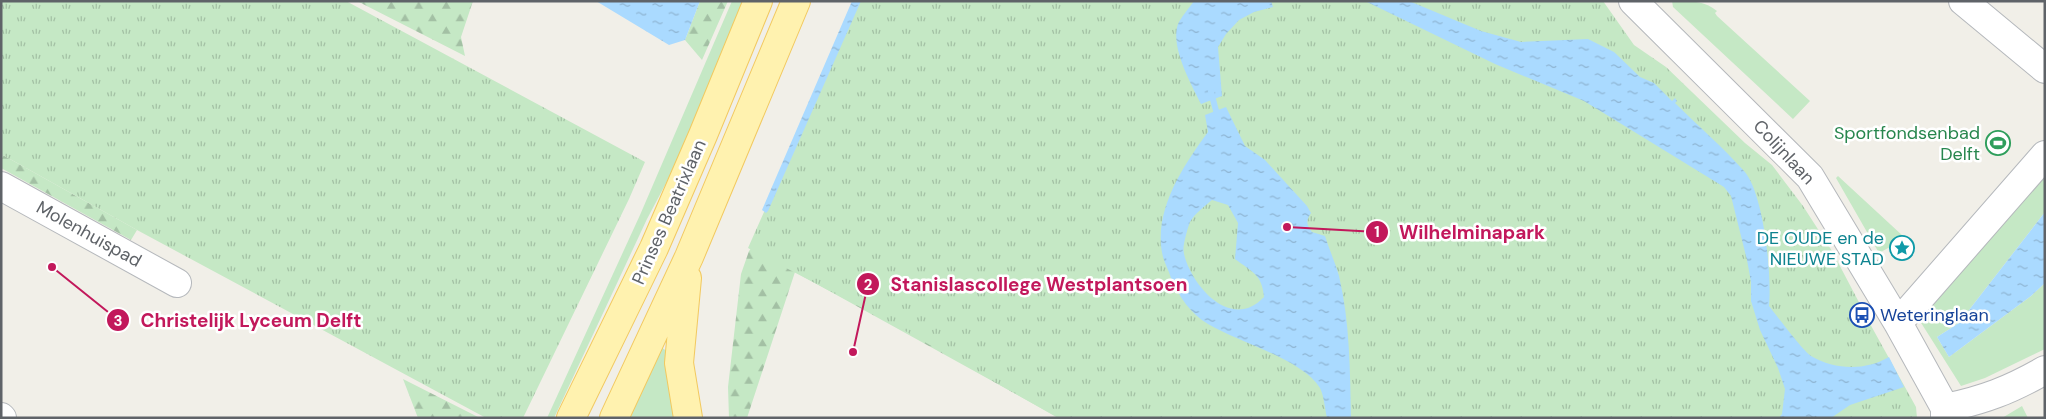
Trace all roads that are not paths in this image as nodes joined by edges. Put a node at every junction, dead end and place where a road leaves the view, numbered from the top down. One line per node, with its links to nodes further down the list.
1 (758, 1): 13 (main road, Prinses Beatrixlaan)
2 (796, 1): 8 (main road, Prinses Beatrixlaan)
3 (1633, 1): 10 (street, Colijnlaan)
4 (1963, 1): 5 (street)
5 (2045, 69)
6 (2045, 155): 10 (street)
7 (1, 186): 9 (street, Molenhuispad)
8 (689, 257): 14 (main road, Prinses Beatrixlaan); 15 (main road)
9 (177, 283)
10 (1903, 332): 12 (street, Colijnlaan)
11 (2045, 370): 12 (street)
12 (1945, 413)
13 (571, 418)
14 (614, 418)
15 (688, 418)

